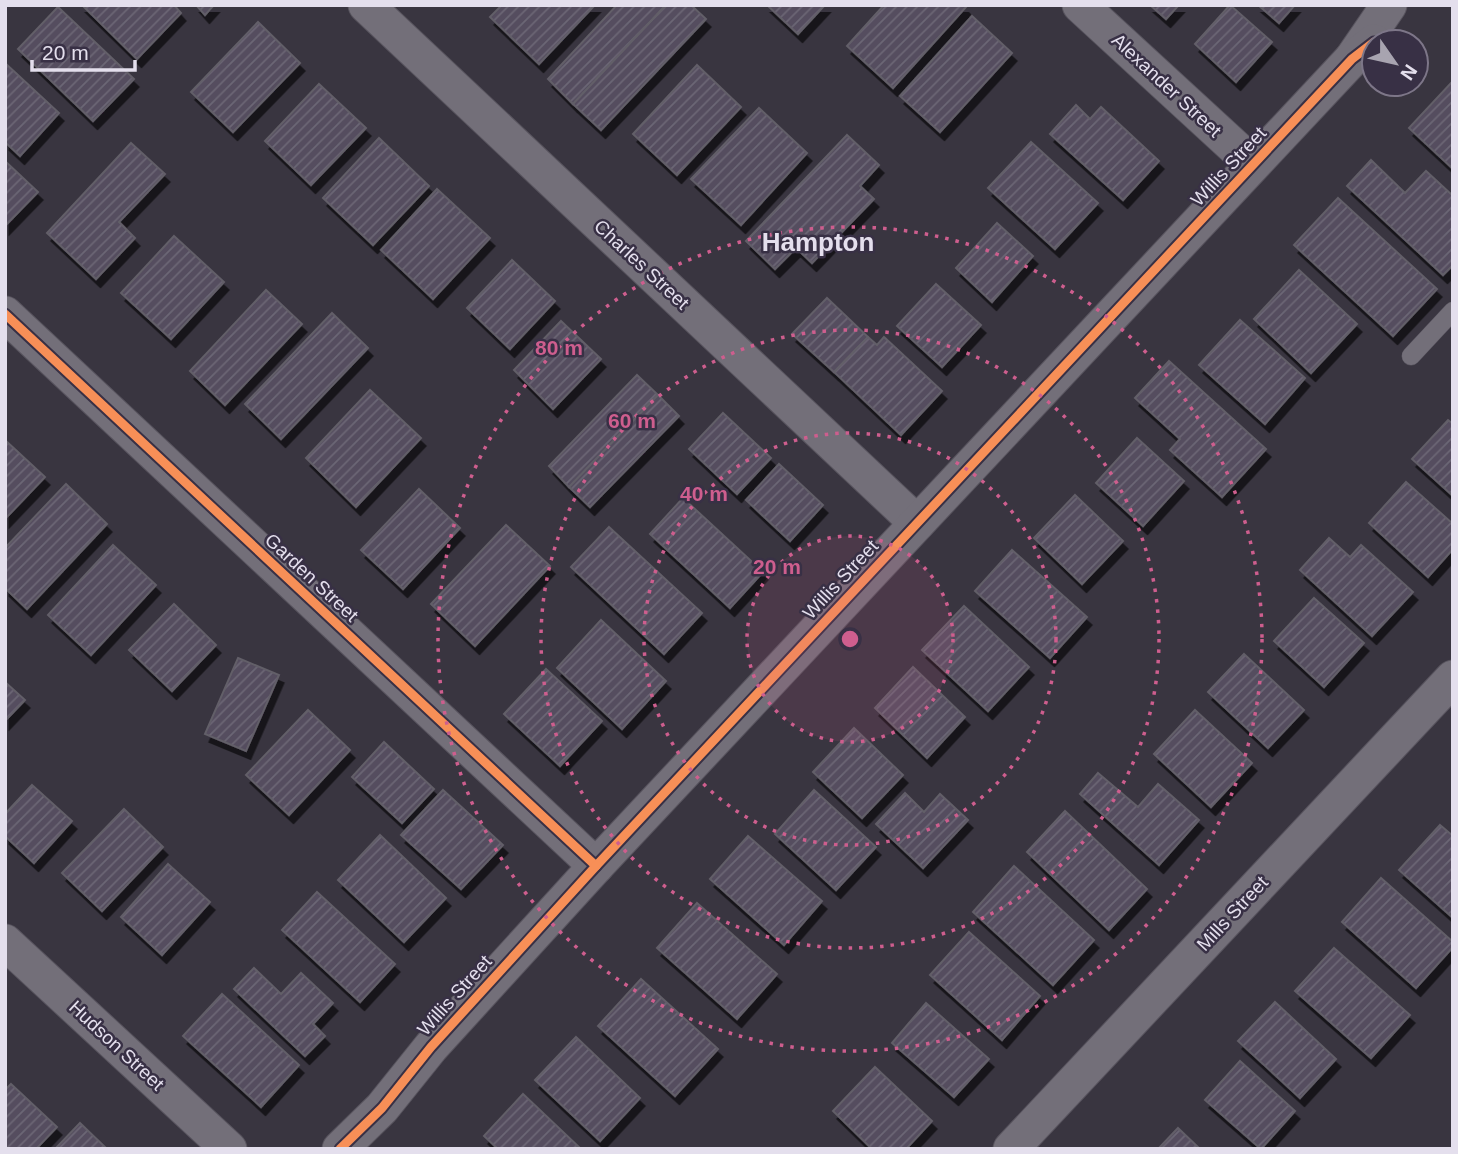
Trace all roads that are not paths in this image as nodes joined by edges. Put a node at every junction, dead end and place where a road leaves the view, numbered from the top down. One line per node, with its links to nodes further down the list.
1 (366, 5): 12 (street, Charles Street)
2 (1080, 5): 8 (street, Alexander Street)
3 (1390, 5): 5 (street, Willis Street)
4 (1417, 5): 6 (street, Willis Street)
5 (1378, 28)
6 (1390, 28)
7 (1360, 55): 8 (street, Willis Street)
8 (1253, 164): 12 (street, Willis Street)
9 (1453, 311): 11 (lane)
10 (5, 314): 14 (street, Garden Street)
11 (1411, 356)
12 (917, 523): 14 (street, Willis Street)
13 (1453, 678): 18 (street, Mills Street)
14 (596, 866): 17 (street, Willis Street)
15 (5, 942): 16 (street, Hudson Street)
16 (229, 1149)
17 (341, 1149)
18 (1011, 1149)

